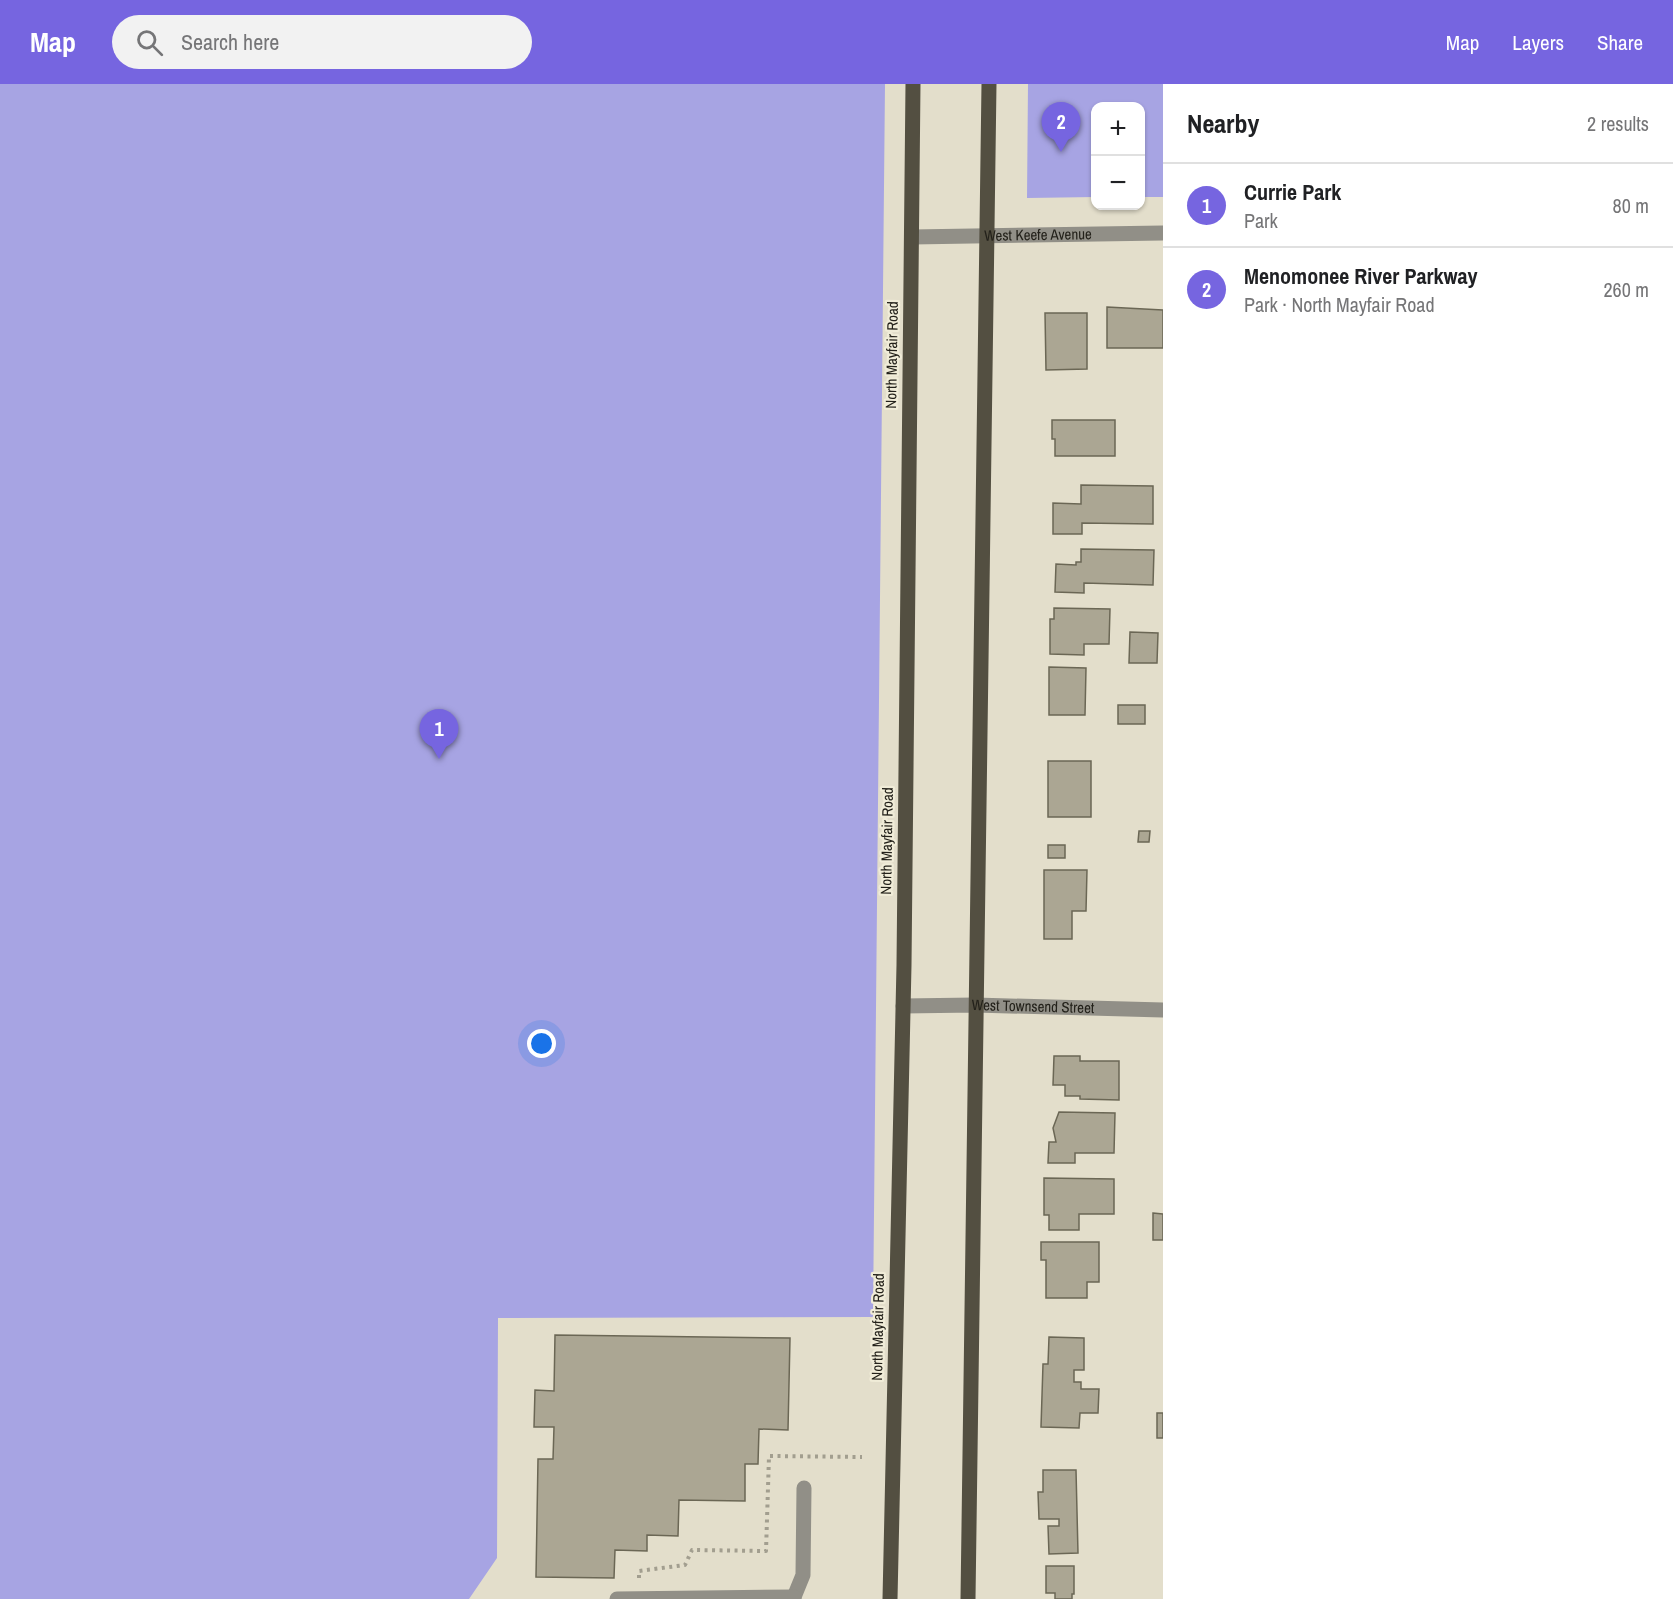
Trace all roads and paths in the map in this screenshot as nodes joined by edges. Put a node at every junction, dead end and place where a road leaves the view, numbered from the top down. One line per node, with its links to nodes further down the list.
1 (913, 84): 5 (main road, North Mayfair Road)
2 (989, 84): 4 (main road)
3 (1163, 233): 4 (street, West Keefe Avenue)
4 (987, 235): 5 (street, West Keefe Avenue); 6 (main road)
5 (912, 237): 7 (main road, North Mayfair Road)
6 (975, 1005): 7 (street, West Townsend Street); 8 (street, West Townsend Street); 15 (main road)
7 (903, 1006): 14 (main road, North Mayfair Road)
8 (1163, 1010)
9 (862, 1457): 11 (path)
10 (804, 1488): 12 (street)
11 (639, 1581)
12 (794, 1598): 13 (street)
13 (617, 1599)
14 (890, 1599)
15 (968, 1599)

